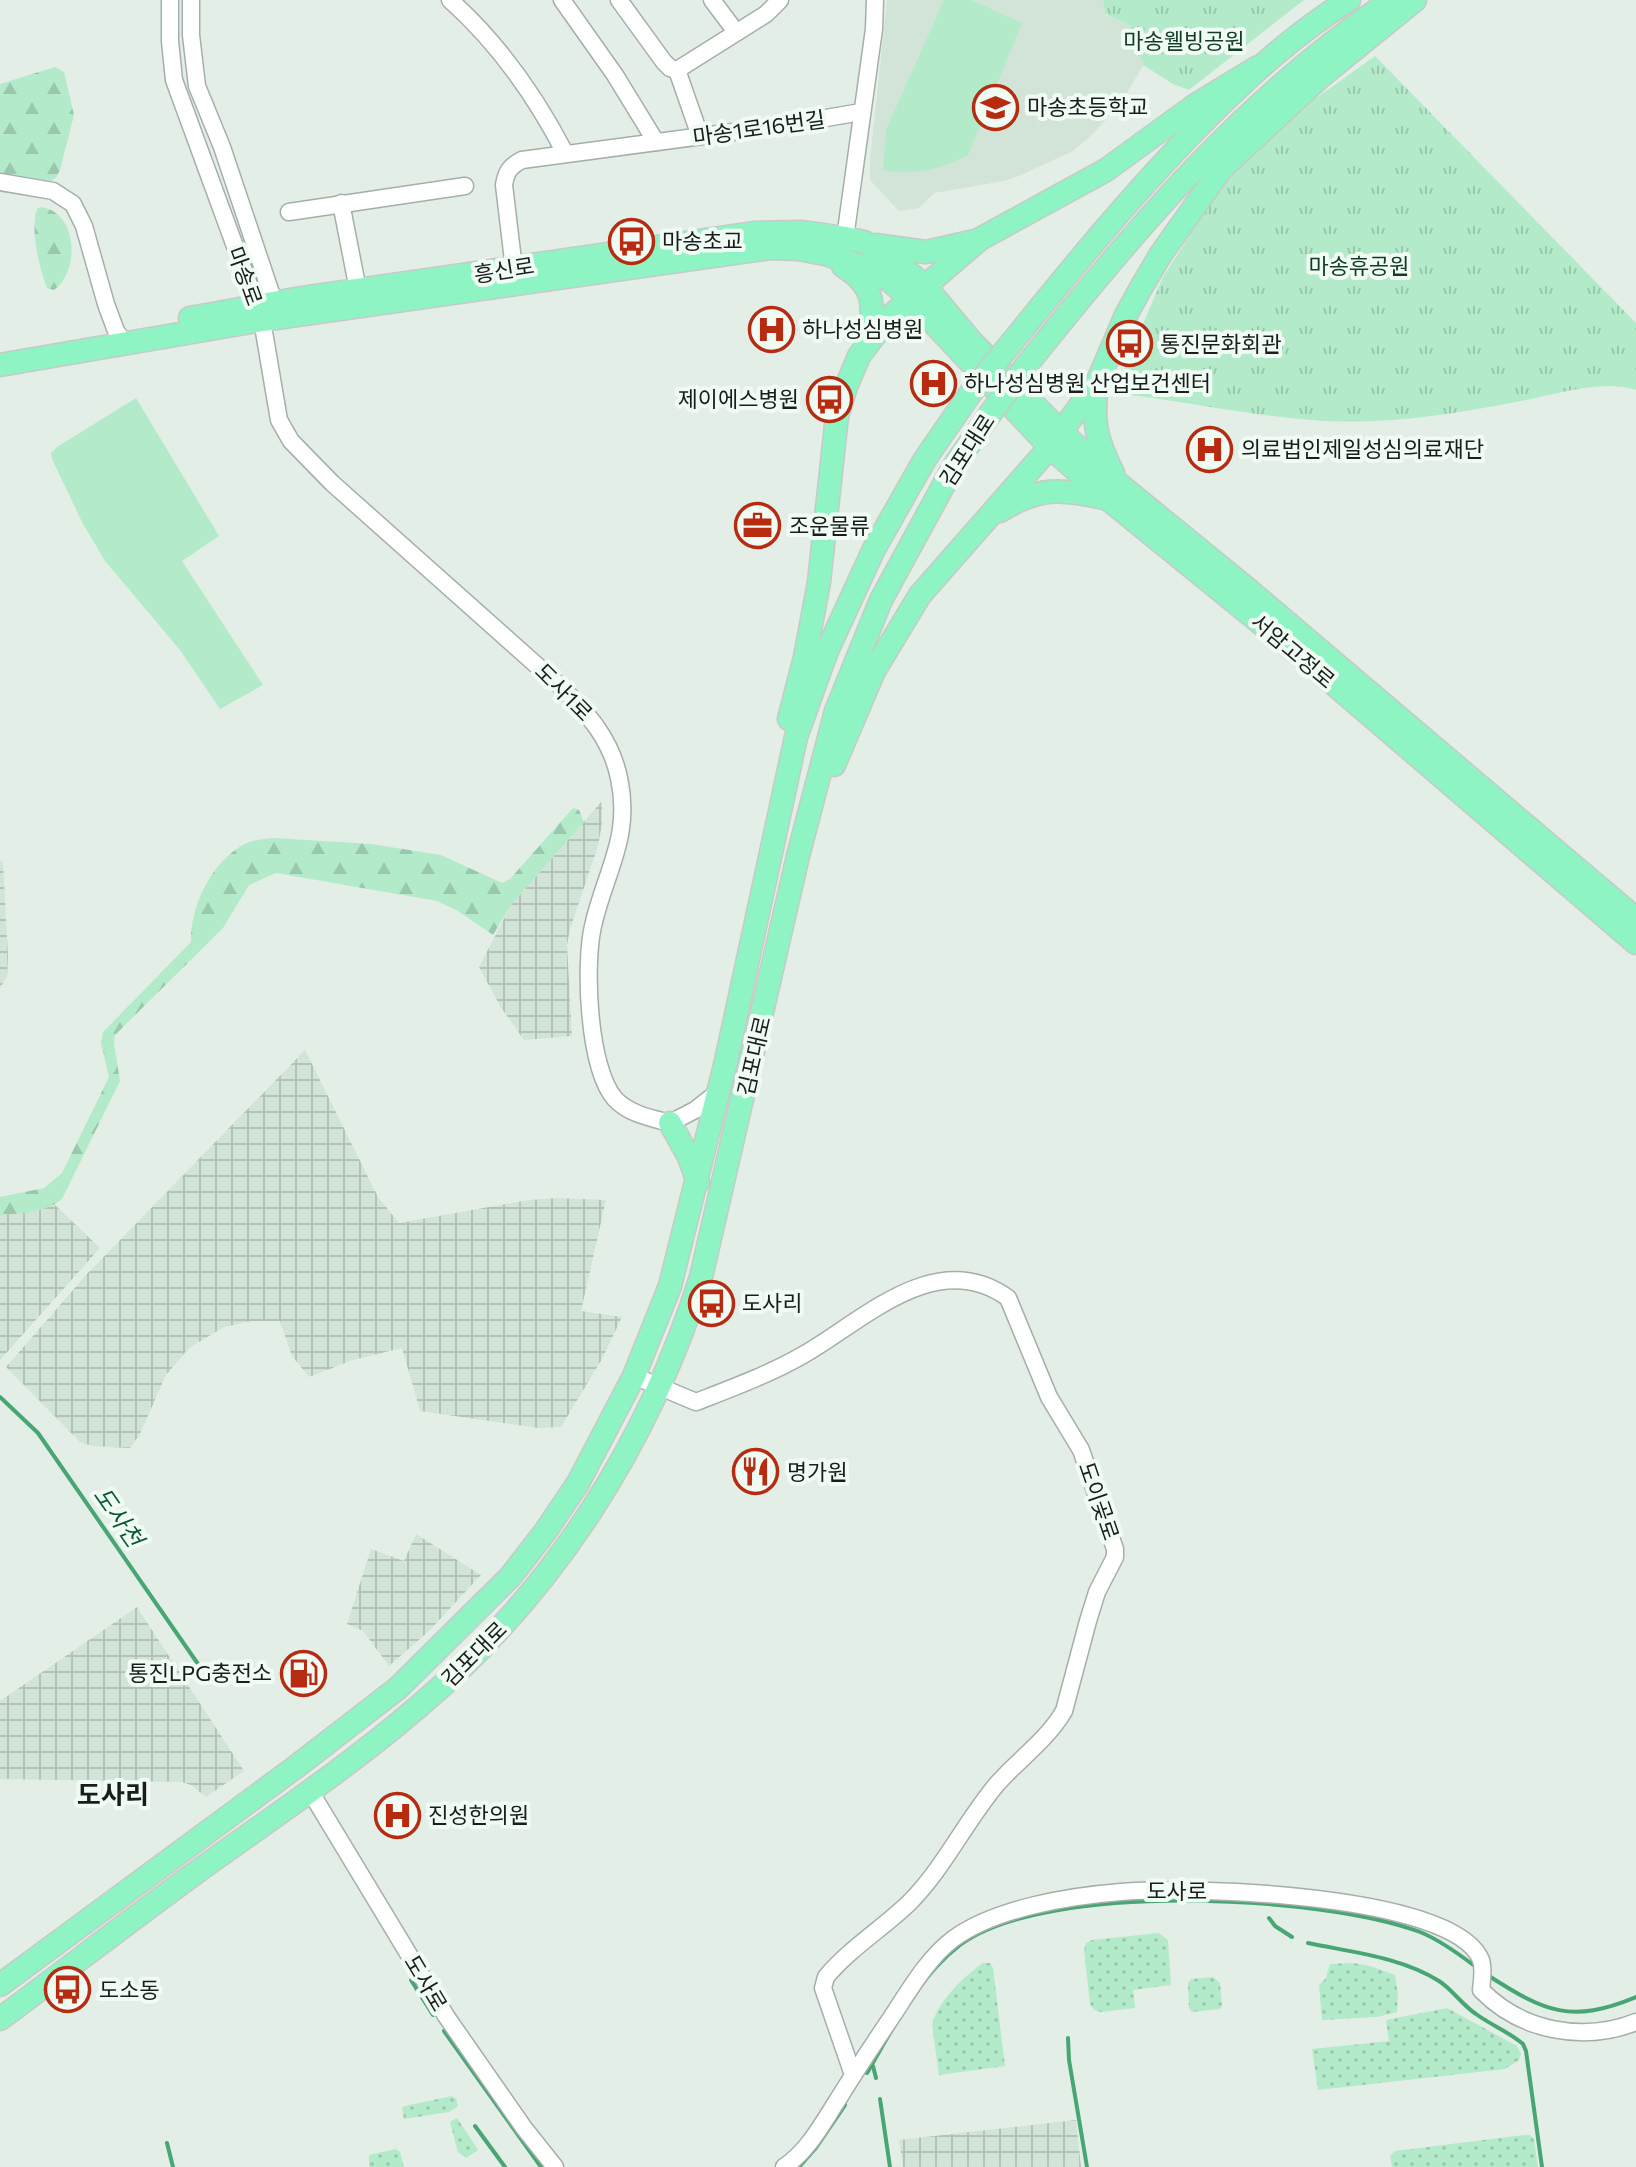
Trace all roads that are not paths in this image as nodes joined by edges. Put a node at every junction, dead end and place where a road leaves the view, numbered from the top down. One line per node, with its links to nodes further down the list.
1 (170, 0): 30 (street, 마송로)
2 (191, 0): 30 (street, 마송로)
3 (450, 0): 19 (street)
4 (562, 0): 18 (street)
5 (619, 0): 15 (street)
6 (712, 0): 13 (street)
7 (780, 0): 13 (street)
8 (875, 0): 16 (street, 마송1로16번길)
9 (1392, 0): 12 (main road, 김포대로)
10 (1414, 0): 12 (main road); 36 (main road)
11 (1344, 2): 14 (main road, 김포대로)
12 (1350, 28): 41 (main road, 김포대로, bridge)
13 (736, 32): 15 (street)
14 (1258, 67): 24 (main road); 40 (main road, 김포대로, bridge)
15 (677, 70): 17 (street)
16 (861, 112): 17 (street, 마송1로16번길); 25 (street, 마송1로16번길)
17 (700, 136): 18 (street, 마송1로16번길)
18 (656, 142): 19 (street, 마송1로16번길)
19 (565, 153): 27 (street, 마송1로16번길)
20 (0, 182): 31 (street)
21 (465, 186): 22 (street)
22 (341, 203): 23 (street); 28 (street)
23 (289, 212)
24 (980, 239): 25 (main road); 29 (main road)
25 (854, 240): 27 (main road, 흥신로); 29 (main road, 흥신로)
26 (825, 254): 29 (main road, 흥신로); 30 (main road, 흥신로); 32 (main road)
27 (514, 269): 28 (main road, 흥신로)
28 (358, 290): 30 (main road, 흥신로)
29 (917, 292): 32 (main road); 33 (main road, 흥신로)
30 (264, 309): 31 (main road, 흥신로); 45 (street, 도사1로)
31 (121, 338): 34 (main road, 흥신로); 35 (main road, 흥신로)
32 (868, 344): 40 (main road)
33 (965, 346): 37 (main road, 서암고정로)
34 (0, 351)
35 (0, 365)
36 (1097, 383): 37 (main road); 38 (main road)
37 (1056, 440): 38 (main road, 서암고정로); 39 (main road)
38 (1114, 492): 39 (main road); 42 (main road, 서암고정로); 43 (main road, 서암고정로)
39 (985, 520): 41 (main road)
40 (774, 839): 44 (main road, 김포대로)
41 (803, 839): 48 (main road, 김포대로)
42 (1636, 919)
43 (1636, 943)
44 (718, 1092): 45 (street); 46 (main road, 김포대로)
45 (670, 1123): 46 (main road)
46 (698, 1182): 47 (main road, 김포대로)
47 (634, 1376): 48 (street, 도이곶로); 50 (main road, 김포대로)
48 (660, 1388): 49 (main road, 김포대로); 53 (street, 도이곶로)
49 (310, 1791): 51 (main road, 김포대로); 54 (street, 도사로)
50 (0, 1985)
51 (0, 2019)
52 (1636, 2022): 53 (street, 도사로)
53 (853, 2075): 55 (street, 도사로)
54 (555, 2167)
55 (784, 2167)

